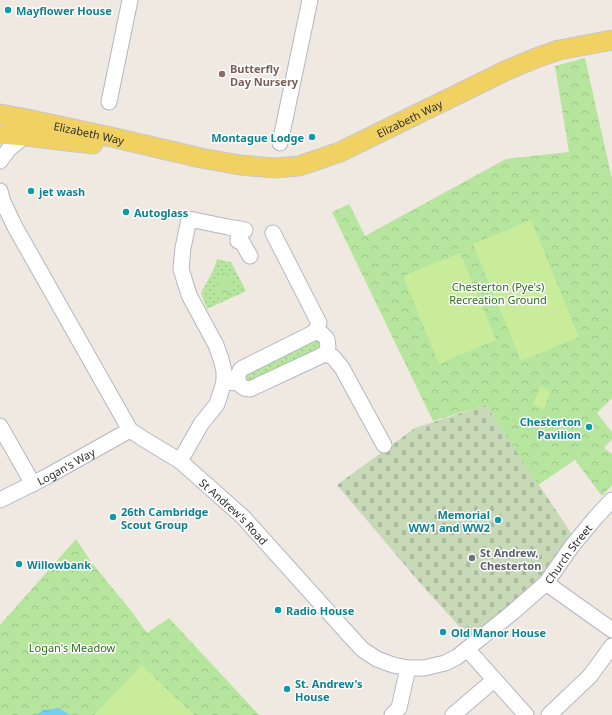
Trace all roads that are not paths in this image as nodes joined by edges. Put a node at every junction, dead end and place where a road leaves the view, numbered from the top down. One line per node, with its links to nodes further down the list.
1 (130, 0): 4 (street)
2 (310, 0): 8 (street)
3 (612, 40): 9 (main road, Elizabeth Way)
4 (109, 102)
5 (0, 114): 9 (main road, Elizabeth Way)
6 (0, 134): 7 (main road, Elizabeth Way)
7 (25, 136): 9 (main road, Elizabeth Way); 10 (street)
8 (280, 143)
9 (202, 158)
10 (0, 161)
11 (0, 191): 18 (street, St Andrew's Road)
12 (273, 233): 14 (street)
13 (250, 256): 16 (street)
14 (315, 332): 15 (street); 16 (street)
15 (324, 354): 16 (street); 19 (street)
16 (231, 383): 20 (street)
17 (0, 426): 21 (street)
18 (130, 430): 20 (street, St Andrew's Road); 21 (street, Logan's Way)
19 (384, 445)
20 (180, 461): 28 (street, St Andrew's Road)
21 (33, 484): 22 (street, Logan's Way)
22 (0, 500)
23 (612, 500): 24 (street, Church Street)
24 (546, 583): 25 (street, Church Street); 27 (street, St Andrew's Road)
25 (612, 630)
26 (612, 646): 33 (street)
27 (467, 649): 28 (street, St Andrew's Road); 29 (street)
28 (408, 668): 30 (street)
29 (494, 680): 31 (street); 32 (street)
30 (392, 715)
31 (453, 715)
32 (526, 715)
33 (549, 715)

